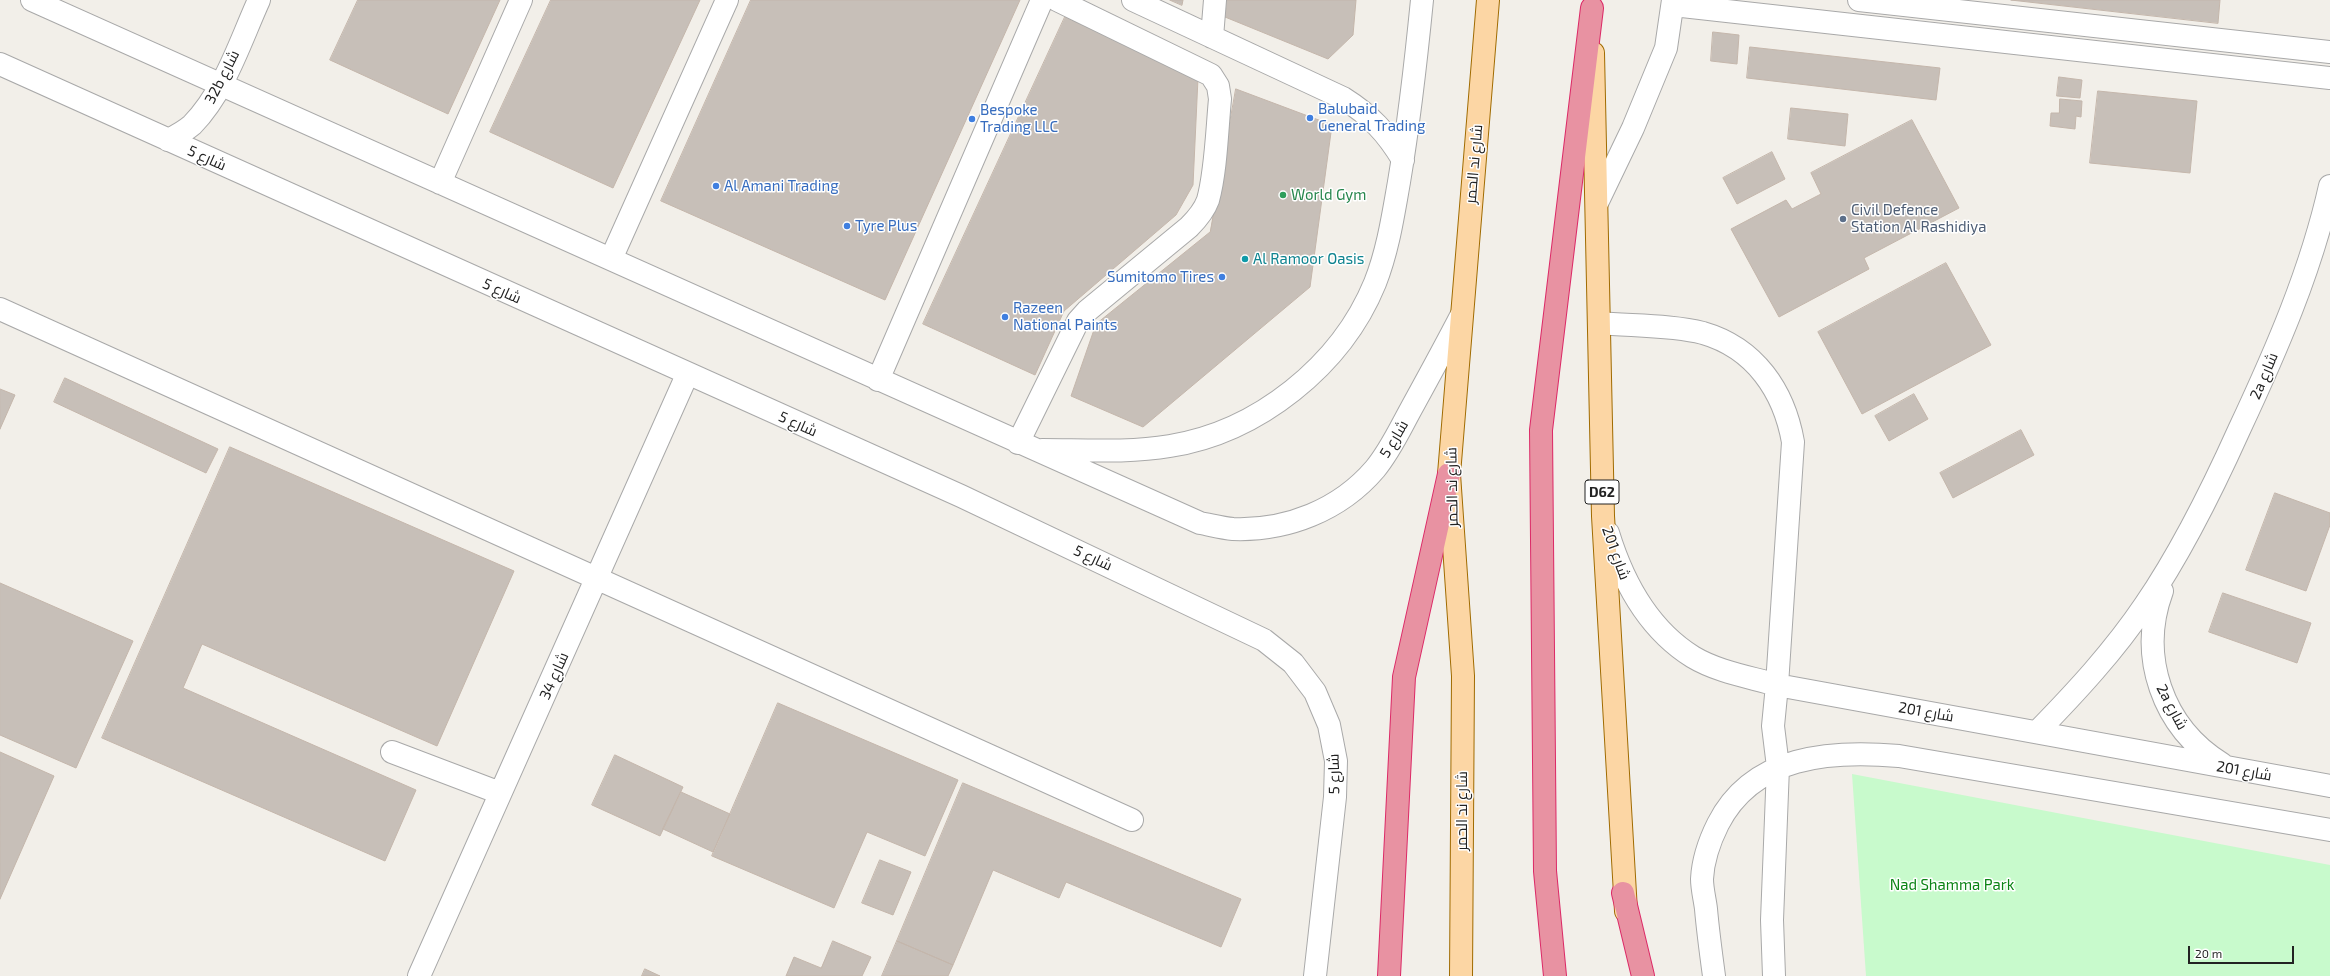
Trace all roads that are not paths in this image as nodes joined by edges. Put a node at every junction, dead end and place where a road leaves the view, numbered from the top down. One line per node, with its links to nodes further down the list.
1 (32, 0): 19 (street, شارع 5)
2 (259, 0): 19 (street, 32b شارع)
3 (522, 0): 22 (street)
4 (727, 0): 26 (street)
5 (1042, 0): 31 (street)
6 (1057, 0): 32 (street)
7 (1133, 0): 15 (street)
8 (1215, 0): 15 (street)
9 (1422, 0): 21 (street)
10 (1488, 0): 28 (main road, شارع ند الحمر)
11 (1859, 0): 14 (street)
12 (1673, 2): 18 (street); 24 (street)
13 (1593, 4): 24 (main road, D62); 51 (highway)
14 (1978, 7): 16 (street)
15 (1212, 37): 21 (street)
16 (2330, 52)
17 (0, 64): 20 (street, شارع 5)
18 (2330, 78)
19 (221, 85): 20 (street, 32b شارع); 22 (street, شارع 5)
20 (168, 140): 30 (street, شارع 5)
21 (1403, 160): 32 (street)
22 (440, 183): 26 (street, شارع 5)
23 (2330, 186): 25 (street, 2a شارع)
24 (1597, 204): 29 (main road, D62)
25 (2325, 232): 35 (street, 2a شارع)
26 (611, 260): 31 (street, شارع 5)
27 (0, 309): 36 (street)
28 (1461, 316): 32 (street, شارع 5); 33 (main road, شارع ند الحمر)
29 (1599, 323): 34 (main road, D62); 37 (street)
30 (688, 375): 36 (street, شارع 34); 48 (street, شارع 5)
31 (878, 380): 32 (street, شارع 5)
32 (1026, 446)
33 (1449, 474): 49 (highway); 50 (main road, شارع ند الحمر)
34 (1603, 516): 37 (street, شارع 201); 46 (main road, D62)
35 (2174, 558): 38 (street, 2a شارع); 41 (street, 2a شارع)
36 (597, 579): 43 (street, شارع 34); 44 (street)
37 (1777, 685): 38 (street, شارع 201); 40 (street)
38 (2037, 732): 41 (street, شارع 201)
39 (392, 752): 43 (street)
40 (1778, 766): 45 (street); 54 (street); 55 (street)
41 (2229, 768): 42 (street, شارع 201)
42 (2330, 786)
43 (500, 793): 47 (street, شارع 34)
44 (1132, 820)
45 (2330, 830)
46 (1623, 893): 52 (main road, D62); 53 (highway)
47 (419, 976)
48 (1315, 976)
49 (1389, 976)
50 (1461, 976)
51 (1555, 976)
52 (1634, 976)
53 (1643, 976)
54 (1714, 976)
55 (1774, 976)

